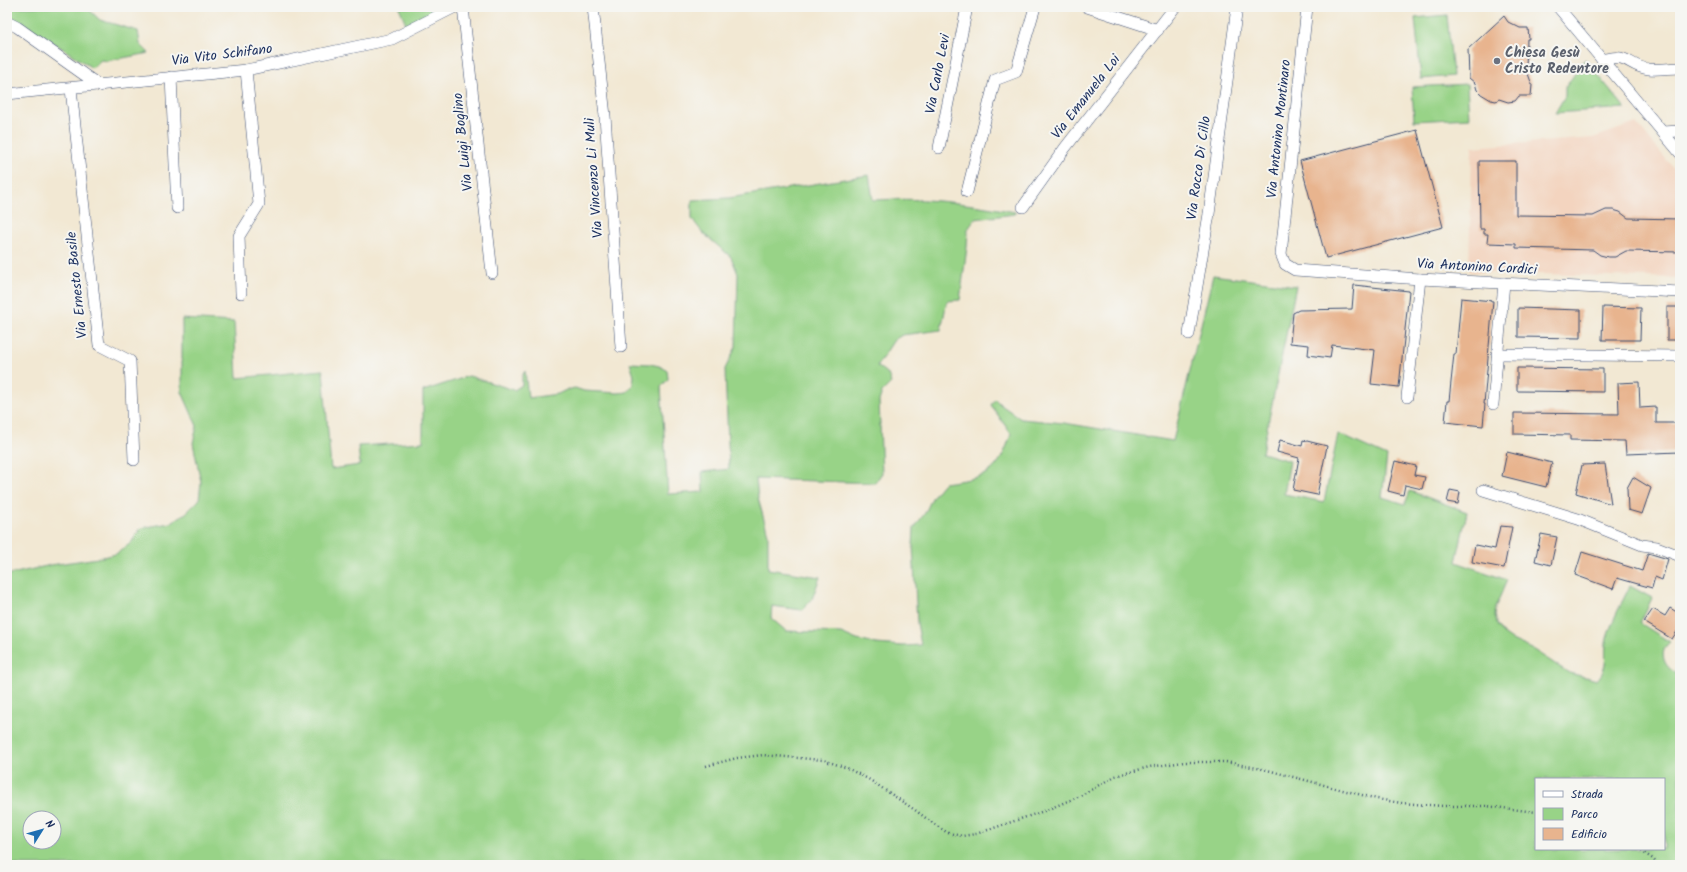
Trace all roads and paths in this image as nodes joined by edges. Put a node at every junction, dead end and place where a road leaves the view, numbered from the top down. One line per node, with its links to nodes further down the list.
1 (454, 7): 15 (street, Via Vito Schifano)
2 (463, 7): 28 (street, Via Luigi Boglino)
3 (593, 7): 34 (street, Via Vincenzo Li Muli)
4 (967, 7): 22 (street, Via Carlo Levi)
5 (1035, 7): 24 (street)
6 (1087, 7): 12 (street)
7 (1176, 7): 12 (street, Via Emanuela Loi)
8 (1237, 7): 33 (street, Via Rocco Di Cillo)
9 (1307, 7): 27 (street, Via Antonino Montinaro)
10 (1558, 7): 13 (street)
11 (7, 22): 17 (street)
12 (1158, 30): 25 (street, Via Emanuela Loi)
13 (1602, 60): 14 (street); 21 (street)
14 (1680, 68)
15 (246, 70): 16 (street, Via Vito Schifano); 32 (street)
16 (171, 77): 17 (street, Via Vito Schifano); 26 (street)
17 (100, 86): 18 (street, Via Vito Schifano)
18 (71, 88): 19 (street, Via Vito Schifano); 39 (street, Via Ernesto Basile)
19 (7, 94)
20 (1680, 131): 21 (street)
21 (1663, 132): 23 (street)
22 (939, 148)
23 (1680, 153)
24 (967, 192)
25 (1022, 207)
26 (177, 208)
27 (1281, 254): 29 (street, Via Antonino Cordici)
28 (492, 274)
29 (1420, 279): 30 (street, Via Antonino Cordici); 37 (street)
30 (1504, 283): 31 (street, Via Antonino Cordici); 35 (street)
31 (1680, 292)
32 (241, 293)
33 (1189, 334)
34 (621, 347)
35 (1497, 354): 36 (street); 38 (street)
36 (1680, 356)
37 (1408, 397)
38 (1493, 404)
39 (134, 460)
40 (1483, 490): 41 (street)
41 (1680, 556)
42 (706, 766): 43 (path)
43 (1535, 812)
44 (1640, 850): 45 (path)
45 (1658, 865)

